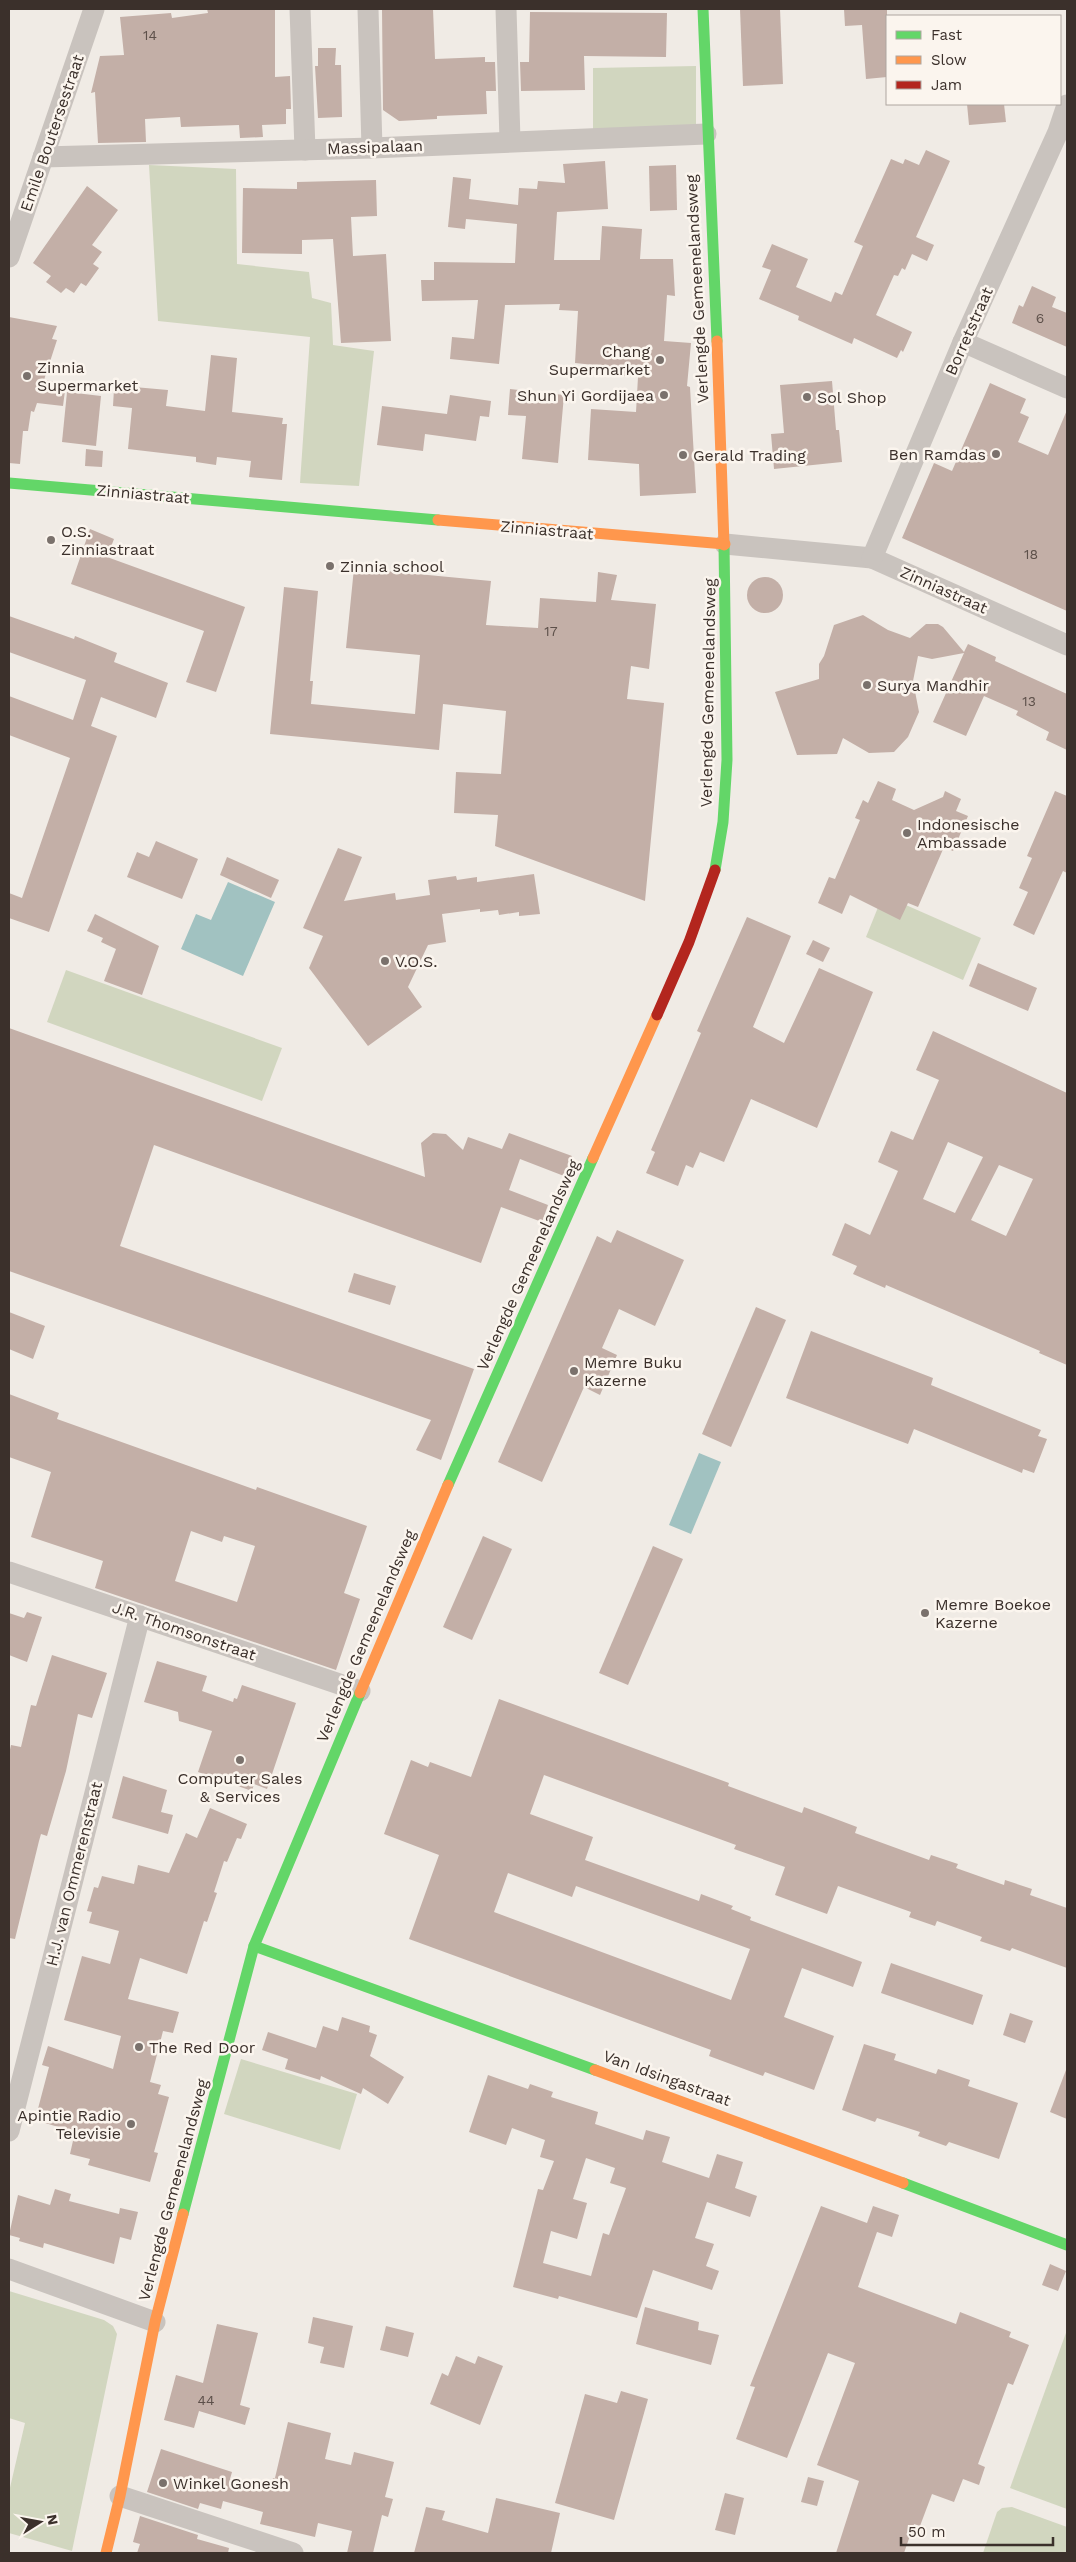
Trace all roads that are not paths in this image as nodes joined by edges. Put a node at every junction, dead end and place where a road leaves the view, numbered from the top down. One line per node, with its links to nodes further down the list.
1 (94, 9): 12 (street, Emile Boutersestraat)
2 (300, 9): 11 (street)
3 (368, 9): 10 (street)
4 (506, 9): 9 (street)
5 (703, 9): 7 (street, Verlengde Gemeenelandsweg)
6 (1067, 105): 8 (street, Borretstraat)
7 (706, 134): 9 (street, Massipalaan); 17 (street, Verlengde Gemeenelandsweg)
8 (1063, 134): 14 (street, Borretstraat)
9 (510, 140): 10 (street, Massipalaan)
10 (372, 148): 11 (street, Massipalaan)
11 (305, 150): 12 (street, Massipalaan)
12 (43, 158): 13 (street, Emile Boutersestraat)
13 (9, 257)
14 (964, 342): 15 (street); 18 (street, Borretstraat)
15 (1067, 388)
16 (9, 483): 17 (street, Zinniastraat)
17 (725, 544): 18 (street, Zinniastraat); 22 (street, Verlengde Gemeenelandsweg)
18 (872, 558): 19 (street, Zinniastraat)
19 (1067, 645)
20 (9, 1572): 21 (street, J.R. Thomsonstraat)
21 (140, 1616): 22 (street, J.R. Thomsonstraat); 24 (street, H.J. van Ommerenstraat)
22 (360, 1691): 23 (street, Verlengde Gemeenelandsweg)
23 (254, 1946): 26 (street, Van Idsingastraat); 28 (street, Verlengde Gemeenelandsweg)
24 (14, 2085): 25 (street, H.J. van Ommerenstraat)
25 (9, 2131)
26 (1067, 2245)
27 (9, 2269): 28 (street)
28 (155, 2322): 29 (street, Verlengde Gemeenelandsweg)
29 (120, 2496): 30 (street, Verlengde Gemeenelandsweg); 31 (street, Verlengde Gemeenelandsweg); 32 (street)
30 (123, 2532)
31 (106, 2553)
32 (293, 2553)

